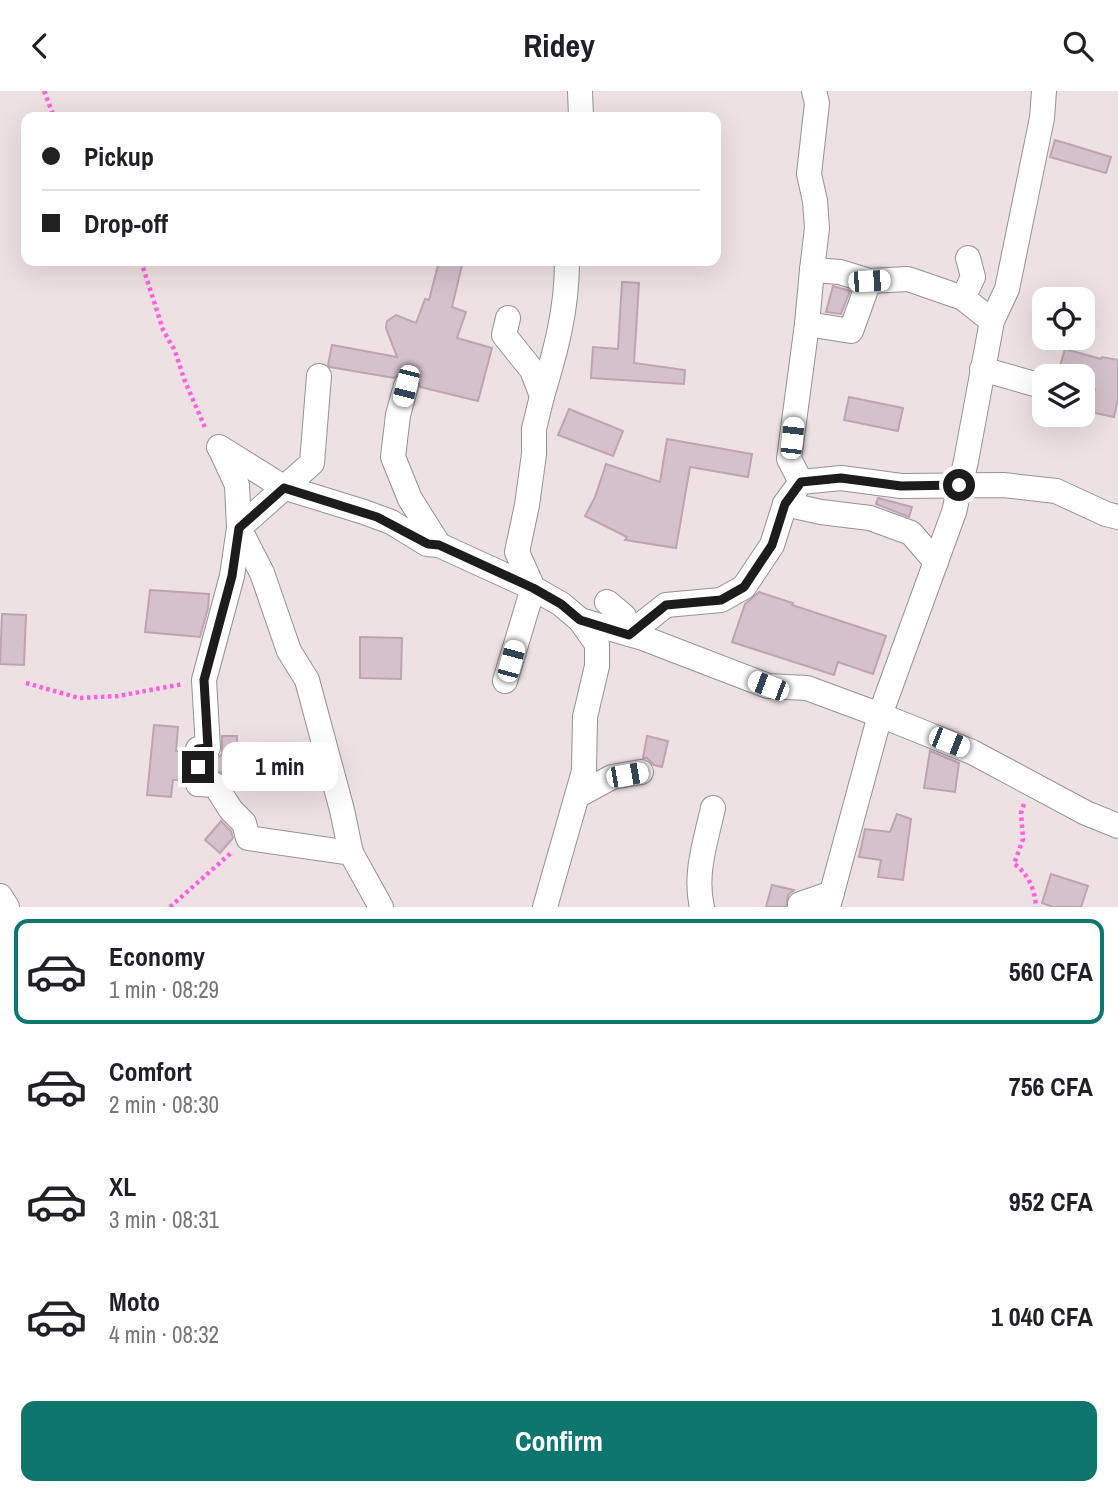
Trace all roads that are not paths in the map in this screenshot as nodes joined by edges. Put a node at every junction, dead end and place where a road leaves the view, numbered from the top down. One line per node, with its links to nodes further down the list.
1 (580, 91): 4 (street)
2 (814, 91): 7 (street)
3 (1044, 91): 11 (street)
4 (581, 112)
5 (968, 258): 9 (street)
6 (567, 266): 17 (street)
7 (812, 270): 8 (street); 12 (street)
8 (869, 281): 9 (street); 12 (street)
9 (963, 298): 11 (street)
10 (508, 318): 17 (street)
11 (992, 321): 13 (street)
12 (807, 324): 18 (street)
13 (982, 369): 15 (street); 19 (street)
14 (319, 376): 20 (street)
15 (1032, 383)
16 (406, 386): 24 (street)
17 (542, 396): 26 (street)
18 (801, 482): 19 (street); 21 (street)
19 (959, 485): 22 (street); 25 (street)
20 (284, 488): 23 (street); 23 (street); 24 (street)
21 (785, 504): 25 (street); 29 (street)
22 (1118, 517)
23 (239, 528): 36 (street); 36 (street)
24 (439, 545): 26 (street)
25 (936, 562): 31 (street)
26 (533, 588): 28 (street); 30 (street)
27 (607, 602): 29 (street)
28 (580, 620): 29 (street); 33 (street)
29 (629, 635): 31 (street)
30 (505, 681)
31 (880, 715): 35 (street); 38 (street)
32 (641, 772): 33 (street)
33 (576, 796): 42 (street)
34 (713, 808): 43 (street)
35 (1118, 826)
36 (351, 853): 41 (street)
37 (0, 896): 40 (street)
38 (830, 900): 39 (street)
39 (800, 904)
40 (7, 907)
41 (381, 907)
42 (545, 907)
43 (702, 907)

